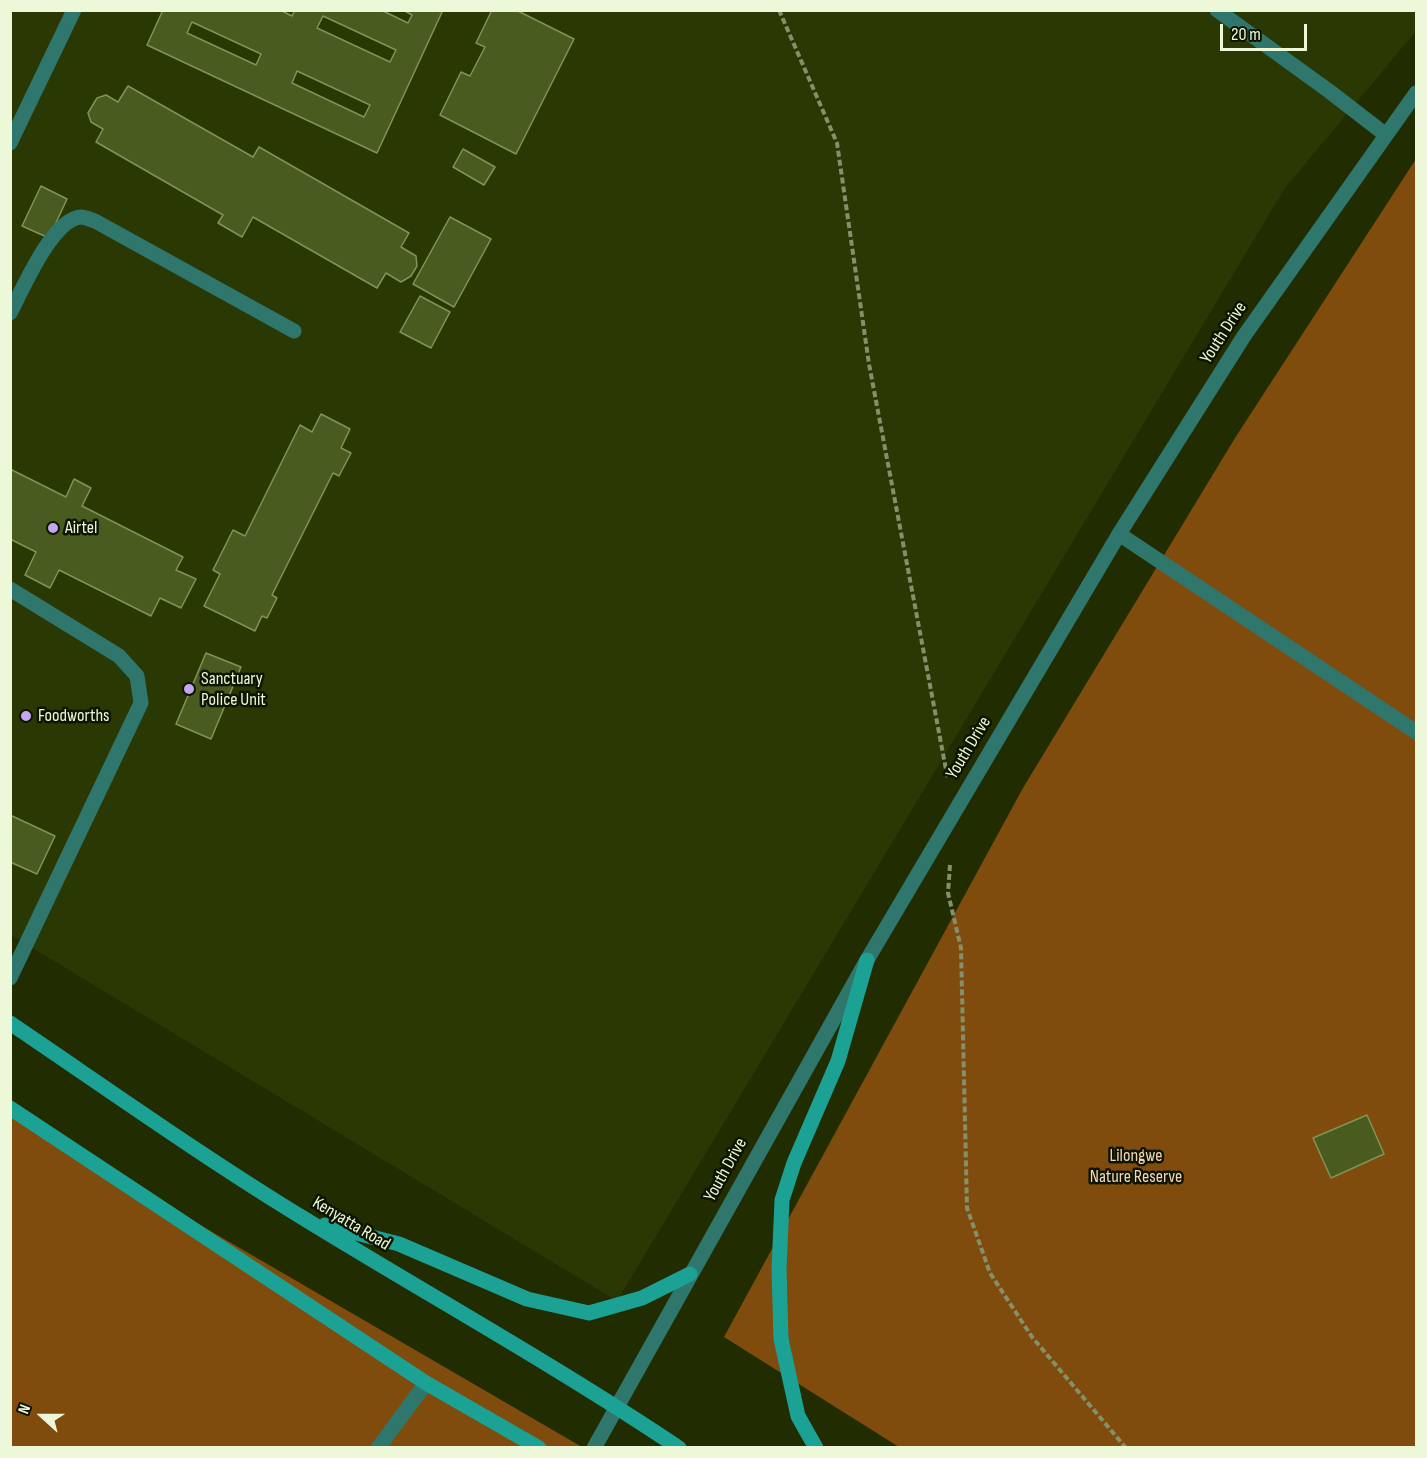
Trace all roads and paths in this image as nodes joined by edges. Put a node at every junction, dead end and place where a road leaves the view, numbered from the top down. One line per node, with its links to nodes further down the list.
1 (74, 10): 6 (street)
2 (779, 10): 12 (path)
3 (1217, 10): 5 (street)
4 (1416, 93): 5 (street, Youth Drive)
5 (1386, 135): 9 (street, Youth Drive)
6 (10, 143)
7 (10, 313): 8 (street)
8 (294, 331)
9 (1119, 534): 11 (street); 12 (street, Youth Drive)
10 (11, 590): 15 (street)
11 (1416, 732)
12 (954, 813): 14 (street, Youth Drive)
13 (951, 859): 27 (path)
14 (867, 960): 19 (street, Youth Drive); 26 (main road)
15 (10, 978)
16 (10, 1023): 18 (main road, Kenyatta Road)
17 (10, 1108): 20 (main road)
18 (307, 1221): 19 (main road); 21 (main road, Kenyatta Road)
19 (690, 1274): 21 (street, Youth Drive)
20 (426, 1383): 22 (street); 23 (main road)
21 (616, 1406): 24 (street, Youth Drive); 25 (main road, Kenyatta Road)
22 (378, 1448)
23 (539, 1448)
24 (594, 1448)
25 (679, 1448)
26 (816, 1448)
27 (1126, 1448)

